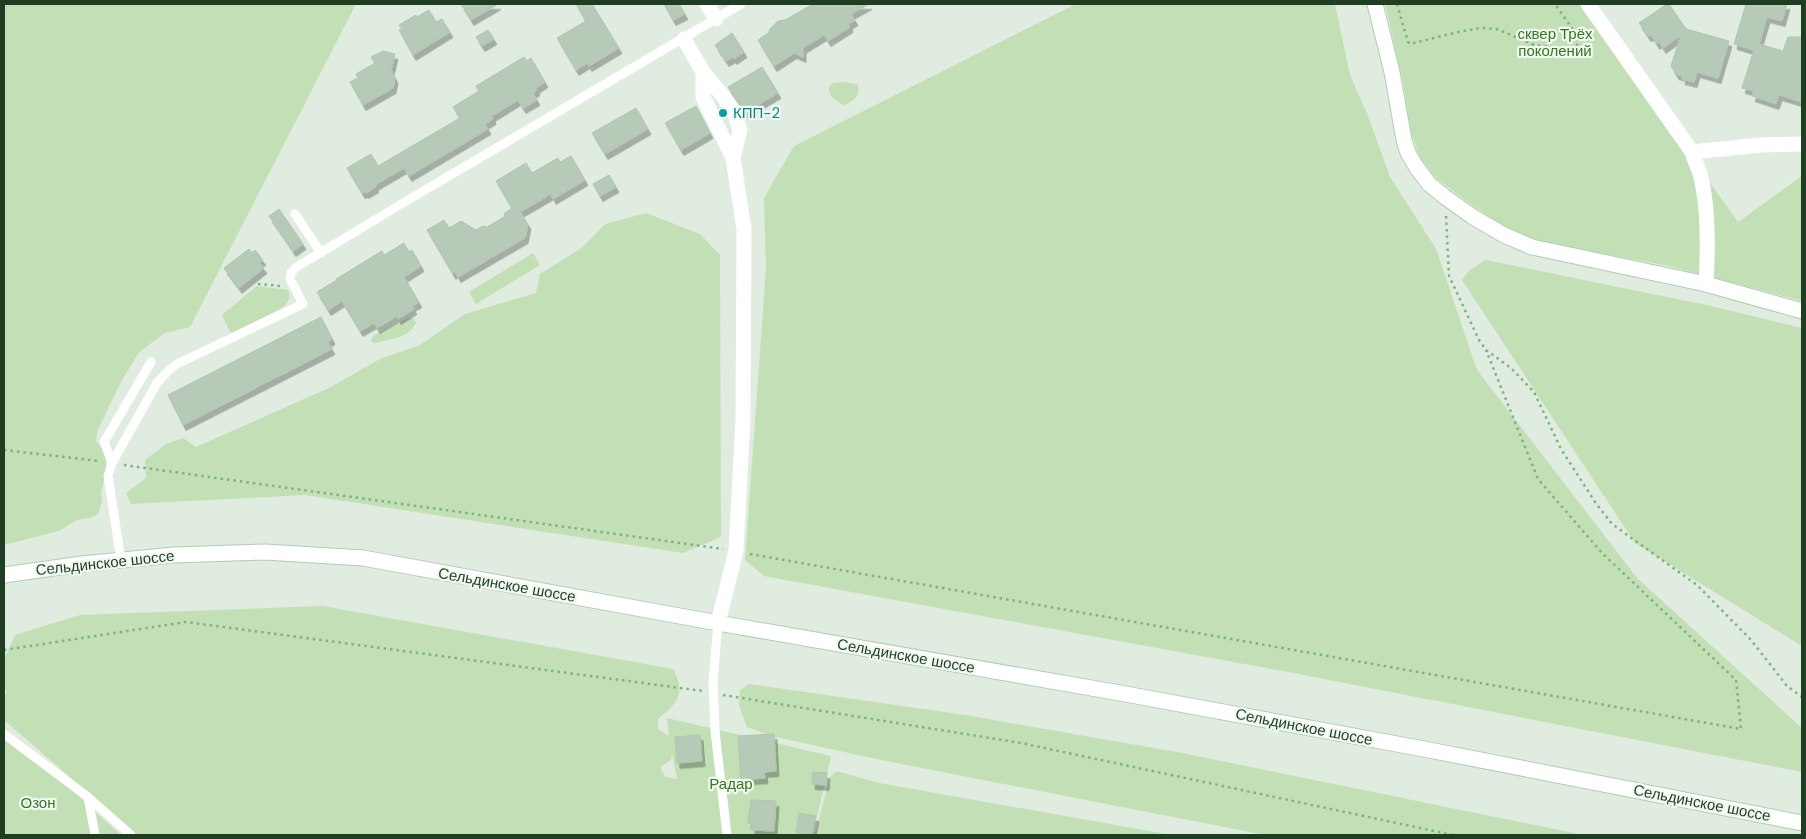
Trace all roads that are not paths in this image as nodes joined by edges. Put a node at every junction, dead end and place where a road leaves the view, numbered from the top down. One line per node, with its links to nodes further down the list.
1 (707, 4): 5 (main road)
2 (741, 4): 5 (lane)
3 (1375, 4): 13 (main road)
4 (1588, 4): 9 (main road)
5 (716, 19): 6 (lane)
6 (684, 39): 7 (main road); 12 (lane)
7 (703, 72): 10 (main road); 10 (main road)
8 (1802, 144): 9 (main road)
9 (1692, 152): 13 (main road)
10 (733, 158): 19 (main road)
11 (295, 214): 12 (lane)
12 (321, 253): 16 (lane)
13 (1706, 284): 14 (main road)
14 (1802, 311)
15 (151, 362): 16 (lane)
16 (112, 463): 17 (lane)
17 (120, 560): 18 (main road, Сельдинское шоссе); 19 (main road, Сельдинское шоссе)
18 (4, 575)
19 (718, 623): 22 (main road, Сельдинское шоссе); 25 (lane)
20 (4, 734): 21 (lane)
21 (88, 797): 23 (lane); 24 (lane)
22 (1802, 823)
23 (95, 835)
24 (131, 835)
25 (727, 835)

